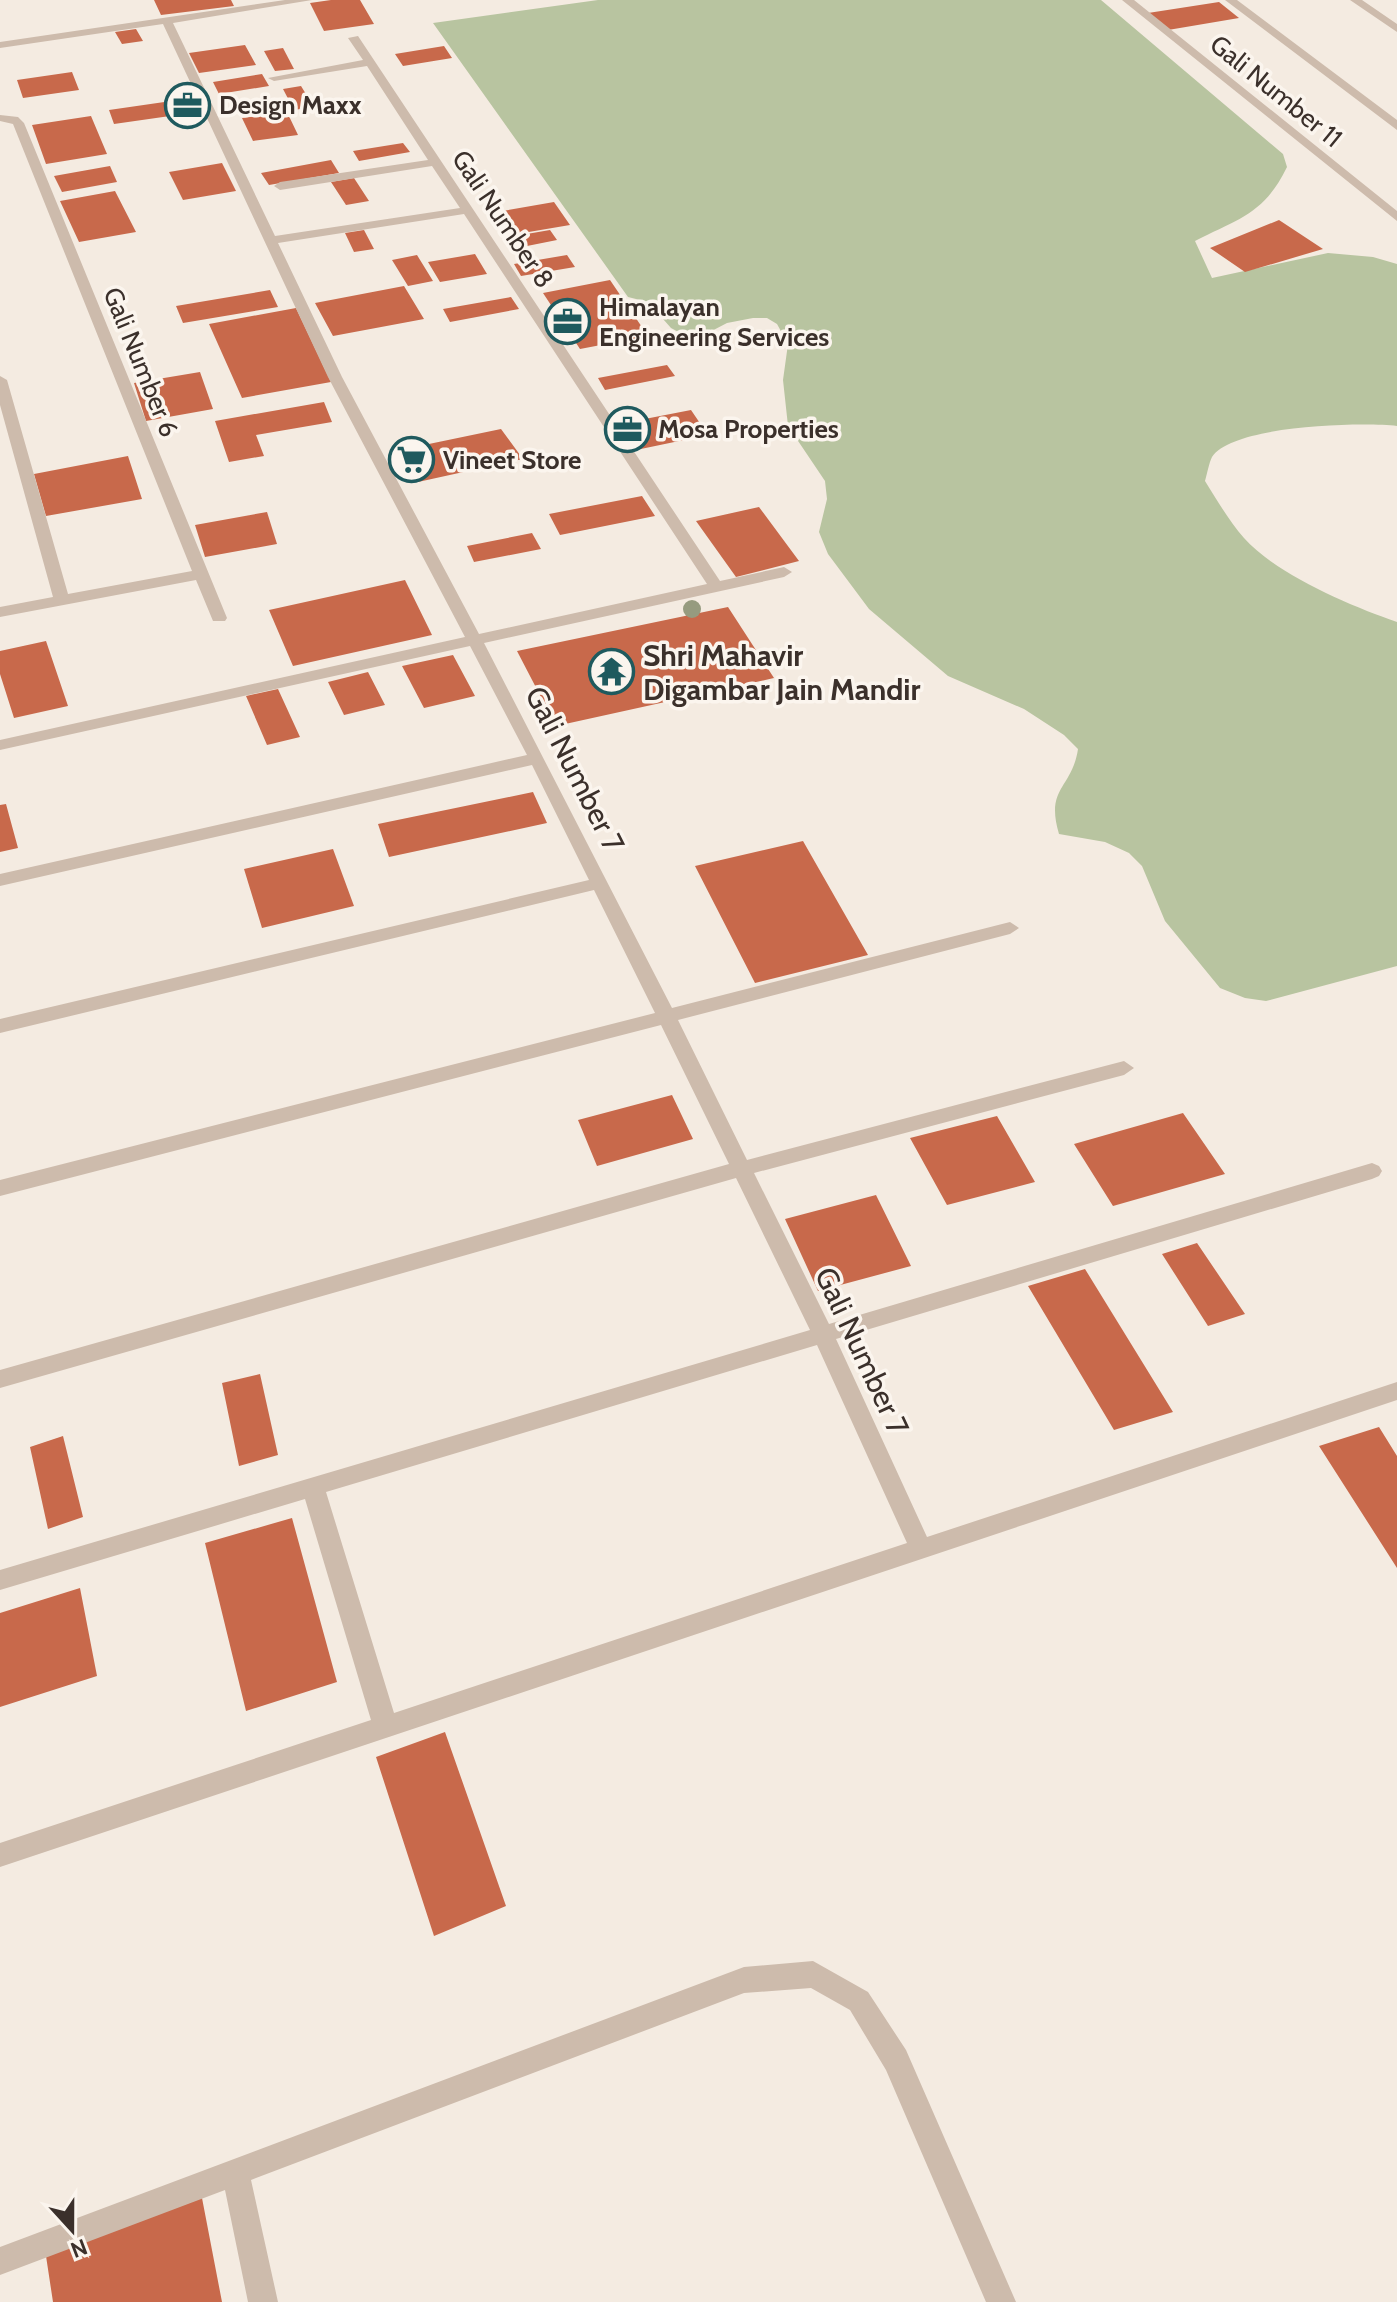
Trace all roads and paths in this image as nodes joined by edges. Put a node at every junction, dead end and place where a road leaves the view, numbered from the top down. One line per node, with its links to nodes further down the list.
1 (307, 0): 5 (street)
2 (1127, 0): 16 (street, Gali Number 11)
3 (1230, 0): 12 (street)
4 (1355, 0): 6 (street)
5 (166, 19): 8 (street); 17 (street, Gali Number 7)
6 (1397, 29)
7 (354, 38): 9 (street, Gali Number 8)
8 (0, 45)
9 (370, 62): 10 (street); 13 (street, Gali Number 8)
10 (274, 78)
11 (0, 118): 20 (street, Gali Number 6)
12 (1397, 126)
13 (436, 162): 14 (street); 15 (street, Gali Number 8)
14 (280, 186)
15 (468, 210): 17 (street); 21 (street, Gali Number 8)
16 (1397, 217)
17 (270, 241): 25 (street, Gali Number 7)
18 (0, 380): 22 (street)
19 (784, 572): 21 (street)
20 (201, 574): 22 (street); 24 (street, Gali Number 6)
21 (716, 587): 25 (street)
22 (62, 600): 23 (street)
23 (0, 612)
24 (219, 618)
25 (474, 641): 26 (street); 27 (street, Gali Number 7)
26 (0, 745)
27 (537, 758): 28 (street); 29 (street, Gali Number 7)
28 (0, 880)
29 (600, 883): 31 (street, Gali Number 7); 32 (street)
30 (1010, 928): 31 (street)
31 (667, 1018): 34 (street, Gali Number 7); 36 (street)
32 (0, 1026)
33 (1124, 1068): 34 (street)
34 (740, 1169): 37 (street, Gali Number 7); 38 (street)
35 (1372, 1171): 37 (street)
36 (0, 1188)
37 (824, 1336): 40 (street); 41 (street, Gali Number 7)
38 (0, 1379)
39 (1397, 1391): 41 (street)
40 (313, 1486): 42 (street); 43 (street)
41 (922, 1550): 43 (street)
42 (0, 1580)
43 (386, 1728): 44 (street)
44 (0, 1855)
45 (235, 2173): 46 (street); 47 (street); 48 (street)
46 (0, 2261)
47 (263, 2302)
48 (1001, 2302)

